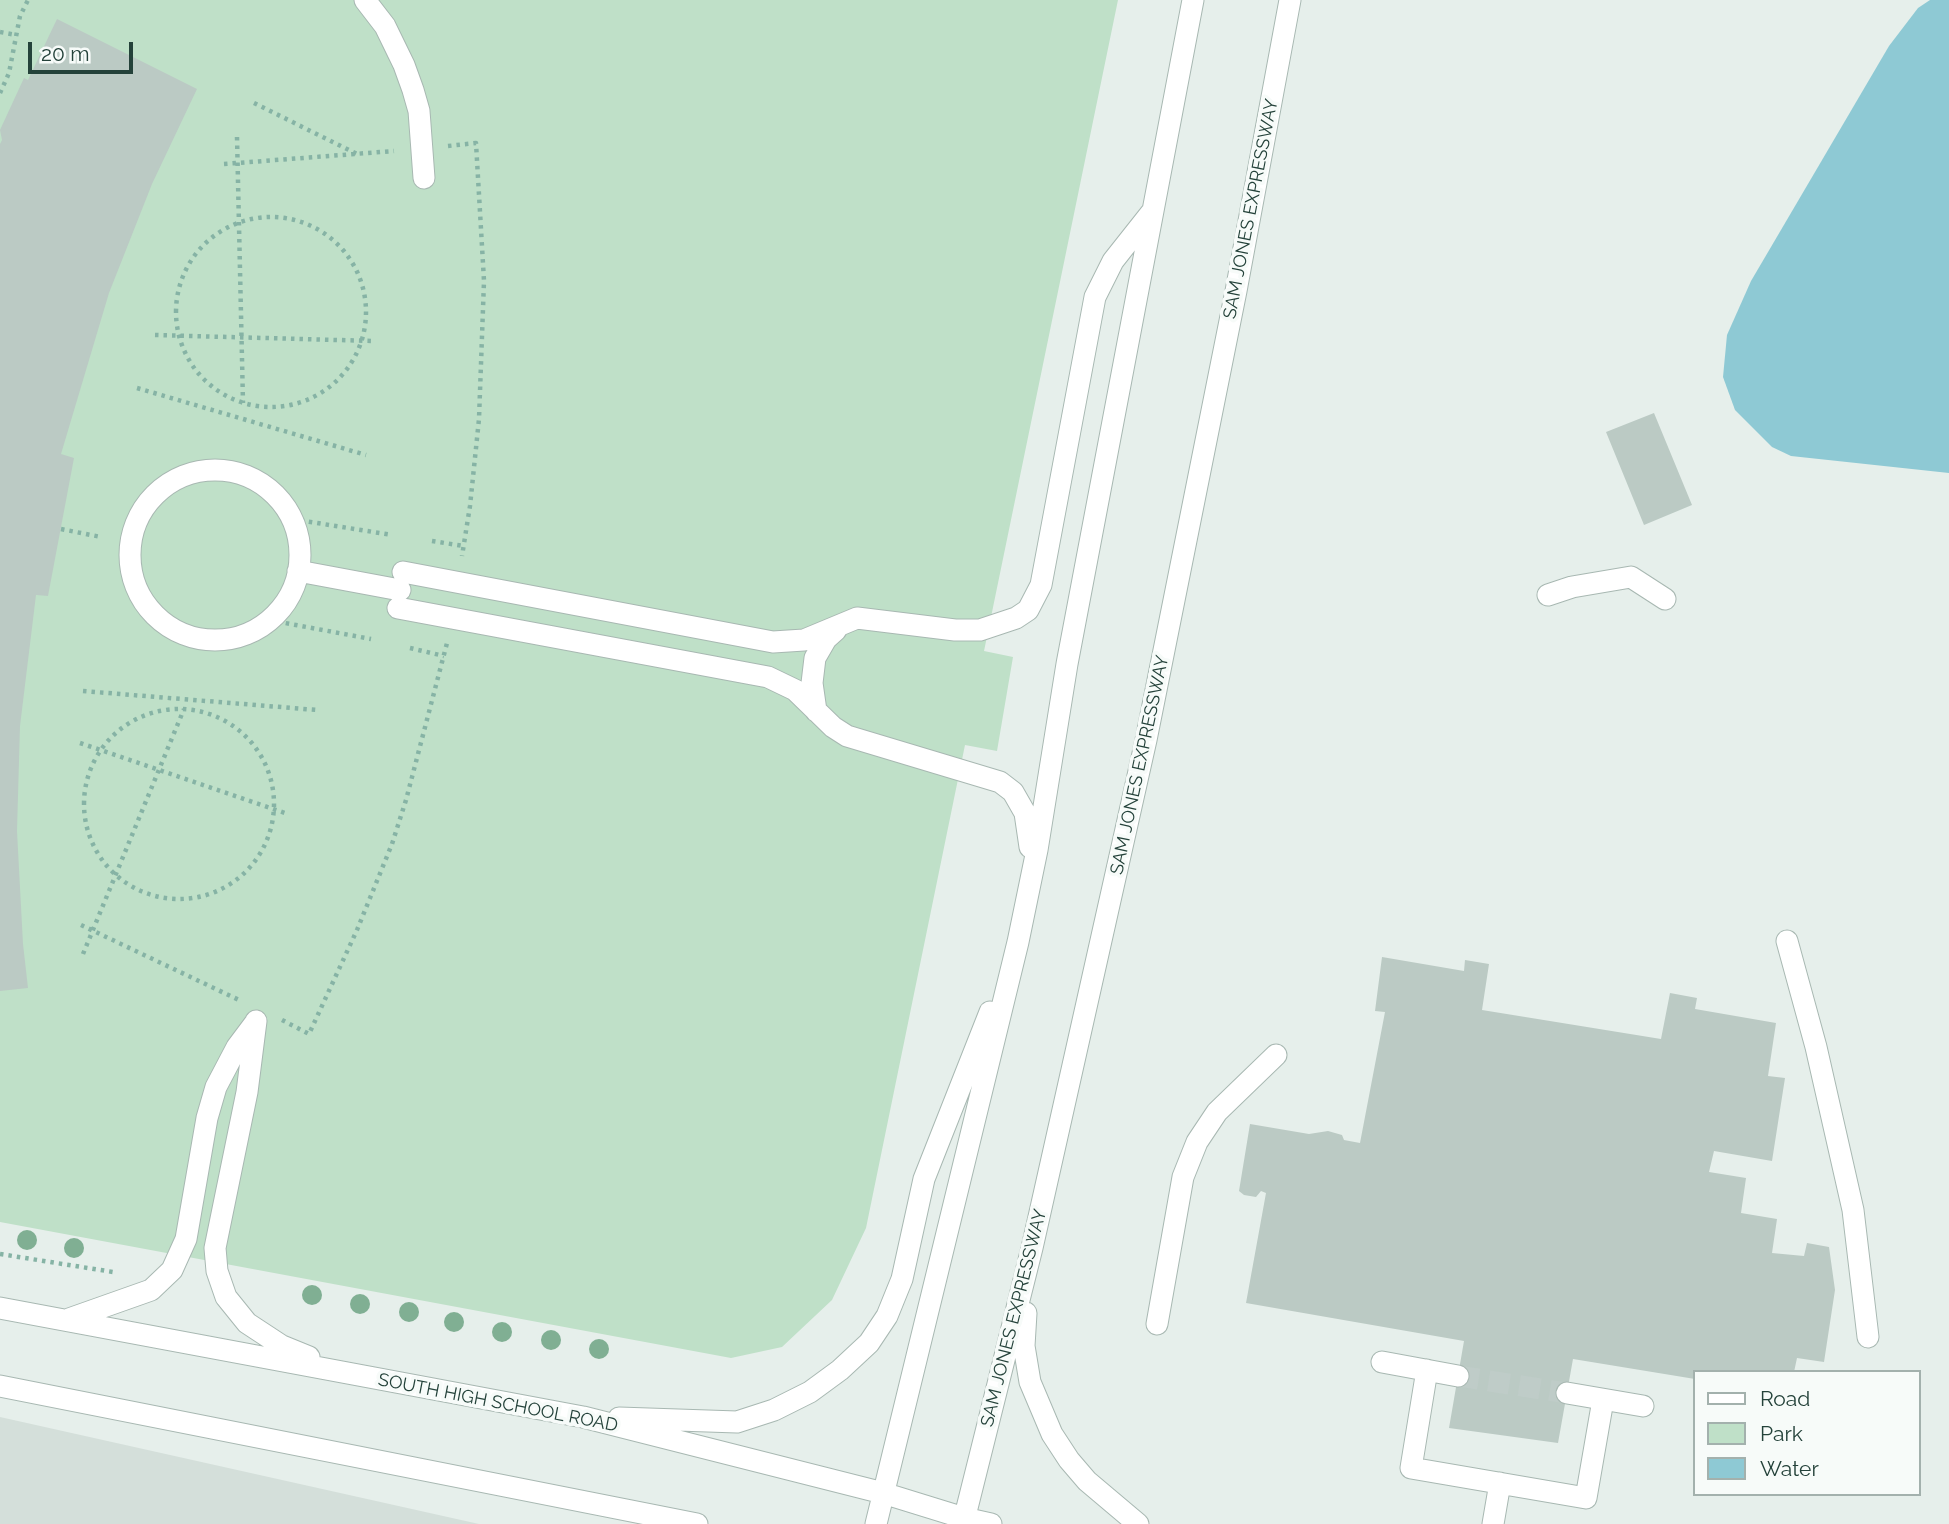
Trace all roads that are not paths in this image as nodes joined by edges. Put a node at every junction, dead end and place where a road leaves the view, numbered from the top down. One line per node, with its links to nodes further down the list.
1 (365, 0): 4 (street)
2 (1193, 0): 5 (street)
3 (1290, 0): 18 (street, SAM JONES EXPRESSWAY)
4 (424, 178)
5 (1153, 212): 10 (street); 12 (street)
6 (298, 571): 6 (street); 7 (street)
7 (400, 590): 10 (street); 11 (street)
8 (1548, 594): 9 (street)
9 (1665, 599)
10 (843, 623): 11 (street)
11 (816, 711): 12 (street)
12 (1029, 888): 13 (street)
13 (1018, 942): 31 (street); 33 (street)
14 (1787, 942): 22 (street)
15 (1276, 1055): 21 (street)
16 (186, 1239): 17 (street); 17 (street); 20 (street)
17 (216, 1244): 26 (street)
18 (1032, 1248): 34 (street, SAM JONES EXPRESSWAY); 38 (street)
19 (0, 1308): 20 (street, SOUTH HIGH SCHOOL ROAD)
20 (65, 1320): 26 (street, SOUTH HIGH SCHOOL ROAD)
21 (1157, 1324)
22 (1868, 1337)
23 (1382, 1362): 24 (street)
24 (1427, 1370): 25 (street); 32 (street)
25 (1458, 1376)
26 (367, 1377): 31 (street, SOUTH HIGH SCHOOL ROAD)
27 (0, 1386): 35 (street)
28 (1567, 1393): 29 (street)
29 (1603, 1399): 30 (street); 32 (street)
30 (1643, 1406)
31 (583, 1417): 33 (street, SOUTH HIGH SCHOOL ROAD)
32 (1500, 1483): 39 (street)
33 (883, 1493): 34 (street, SOUTH HIGH SCHOOL ROAD); 36 (street)
34 (963, 1521): 37 (street, SOUTH HIGH SCHOOL ROAD)
35 (697, 1524)
36 (876, 1524)
37 (991, 1524)
38 (1138, 1524)
39 (1493, 1524)

